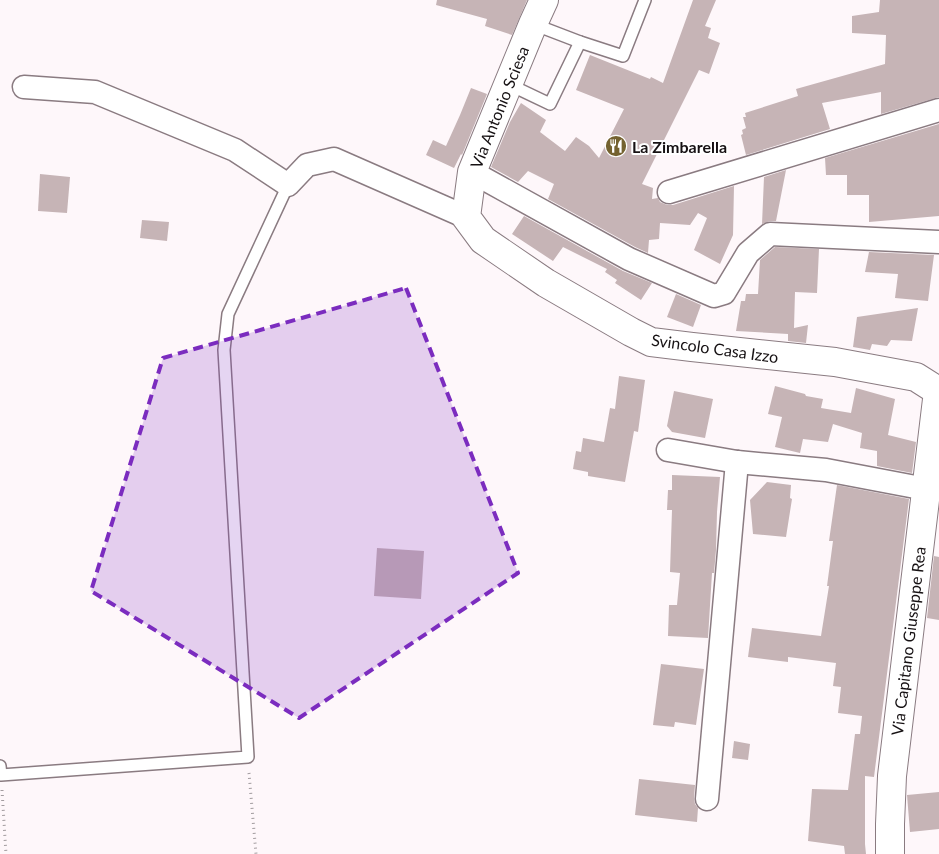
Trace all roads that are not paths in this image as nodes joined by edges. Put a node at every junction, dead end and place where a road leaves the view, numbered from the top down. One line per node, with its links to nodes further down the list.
1 (645, 0): 3 (lane)
2 (538, 12): 3 (lane); 4 (street, Via Antonio Sciesa)
3 (580, 42): 4 (lane)
4 (508, 84): 7 (street, Via Antonio Sciesa)
5 (24, 87): 8 (street)
6 (939, 110): 9 (street)
7 (472, 172): 10 (street, Via Antonio Sciesa); 11 (street)
8 (288, 185): 10 (street); 17 (lane)
9 (669, 192)
10 (466, 217): 12 (street, Svincolo Casa Izzo)
11 (939, 242)
12 (938, 388): 13 (street, Via Capitano Giuseppe Rea)
13 (936, 429): 16 (street, Via Capitano Giuseppe Rea)
14 (668, 450): 15 (street)
15 (737, 462): 16 (street); 18 (street)
16 (926, 489): 19 (street, Via Capitano Giuseppe Rea)
17 (0, 771)
18 (707, 799)
19 (890, 854)

